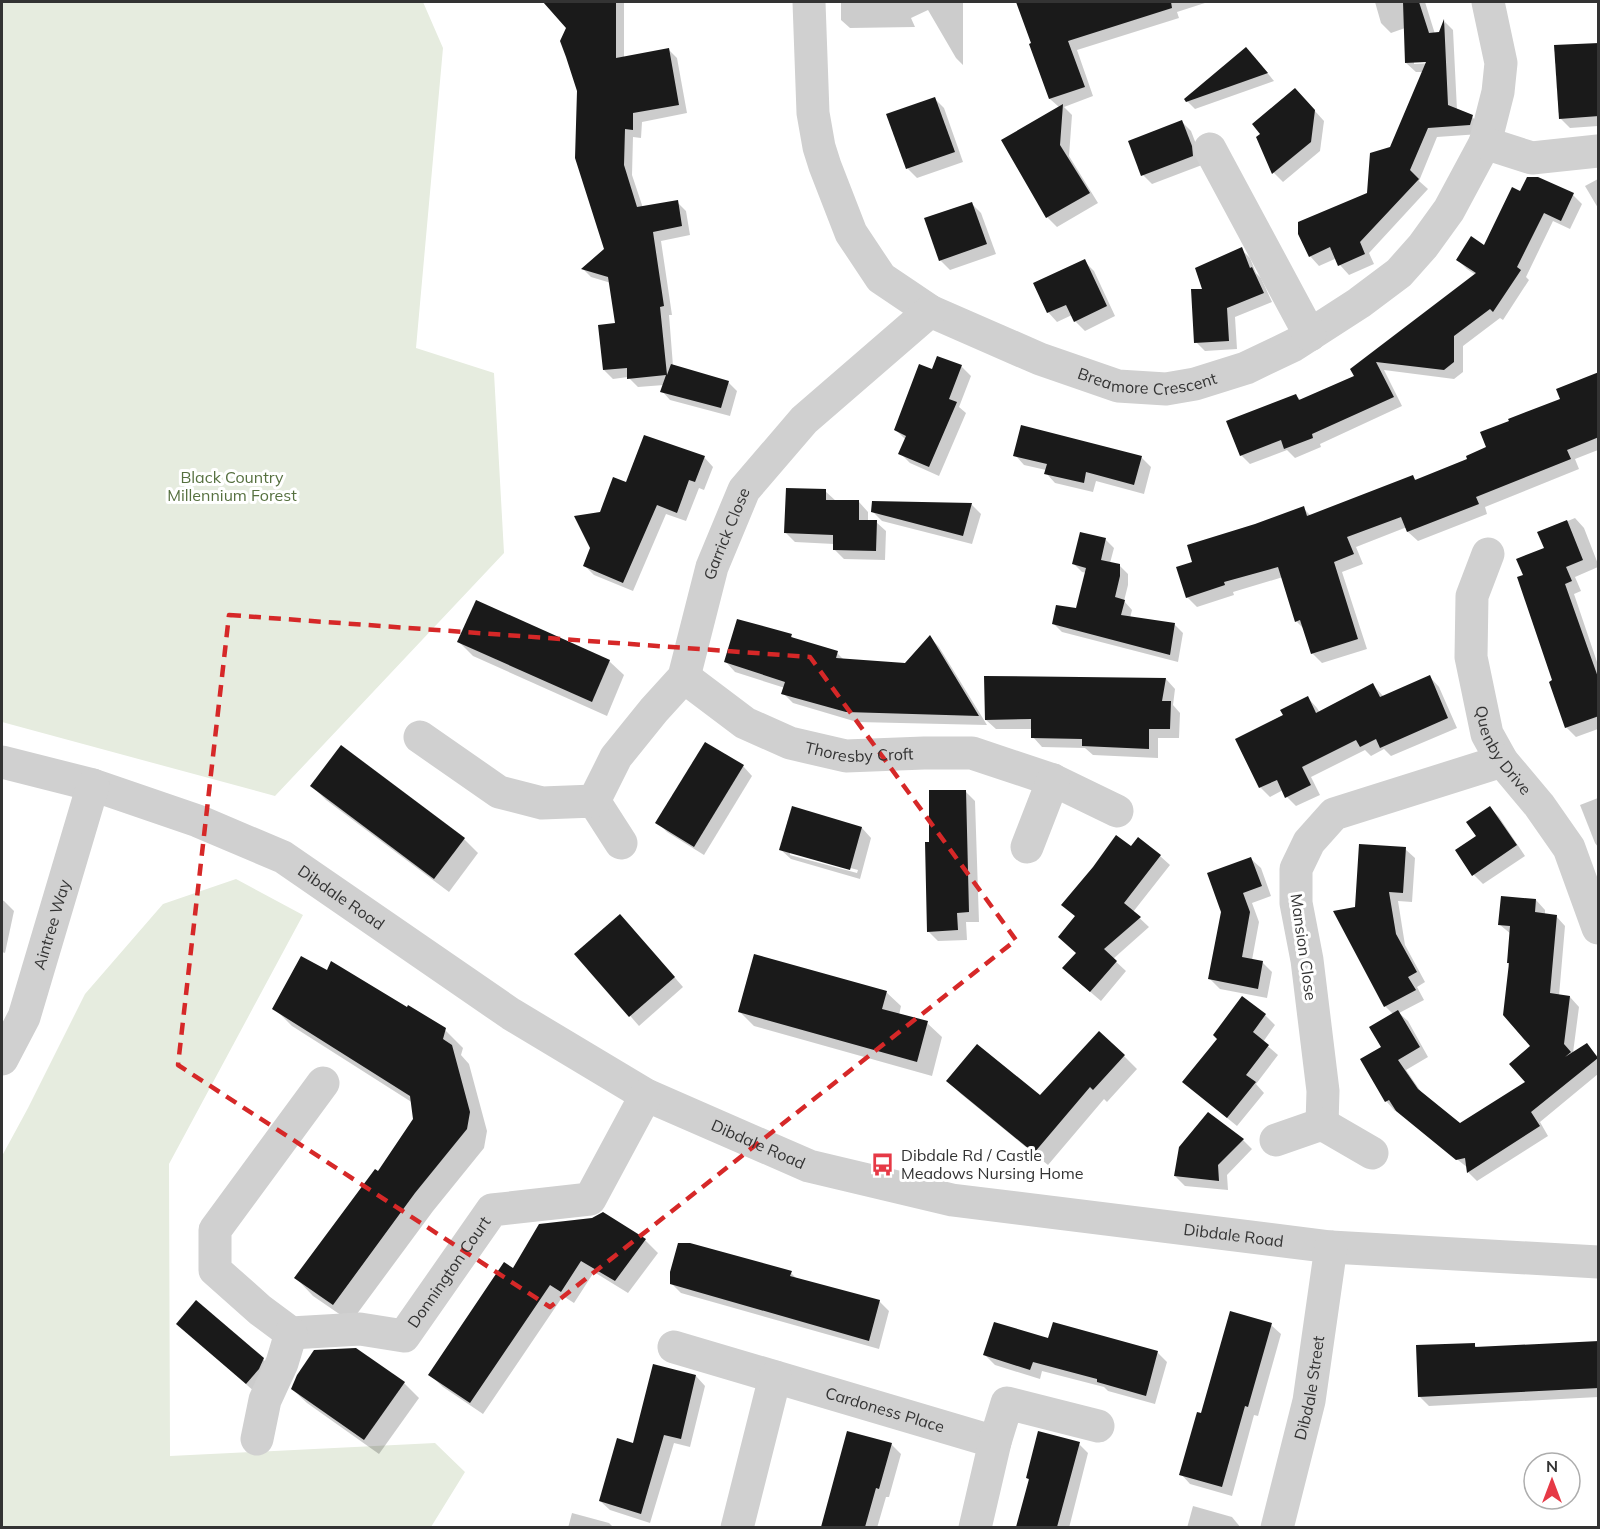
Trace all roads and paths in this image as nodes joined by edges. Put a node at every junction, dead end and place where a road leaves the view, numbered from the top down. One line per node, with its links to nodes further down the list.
1 (809, 2): 6 (street, Breamore Crescent)
2 (1488, 2): 3 (street, Breamore Crescent)
3 (1485, 143): 5 (street); 7 (street, Breamore Crescent)
4 (1210, 149): 7 (street)
5 (1599, 151)
6 (930, 311): 7 (street, Breamore Crescent); 9 (street, Garrick Close)
7 (1310, 335)
8 (1488, 554): 12 (street, Quenby Drive)
9 (684, 677): 13 (street, Thoresby Croft); 15 (street, Garrick Close)
10 (420, 737): 15 (street)
11 (2, 762): 14 (street, Dibdale Road)
12 (1502, 762): 19 (street, Quenby Drive); 23 (street, Mansion Close)
13 (1053, 780): 16 (street, Thoresby Croft); 18 (street)
14 (93, 785): 20 (street, Aintree Way); 22 (street, Dibdale Road)
15 (594, 801): 17 (street)
16 (1117, 811)
17 (621, 843)
18 (1027, 847)
19 (1597, 918)
20 (2, 1059)
21 (323, 1083): 28 (street)
22 (646, 1095): 26 (street, Dibdale Road); 28 (street, Donnington Court)
23 (1322, 1124): 24 (street); 25 (street)
24 (1276, 1140)
25 (1372, 1153)
26 (1331, 1247): 27 (street, Dibdale Road); 36 (street, Dibdale Street)
27 (1599, 1262)
28 (291, 1333): 32 (street)
29 (674, 1347): 30 (street, Cardoness Place)
30 (775, 1377): 33 (street, Cardoness Place); 34 (street)
31 (1098, 1426): 33 (street)
32 (257, 1439)
33 (995, 1442): 35 (street)
34 (737, 1527)
35 (975, 1527)
36 (1277, 1527)

